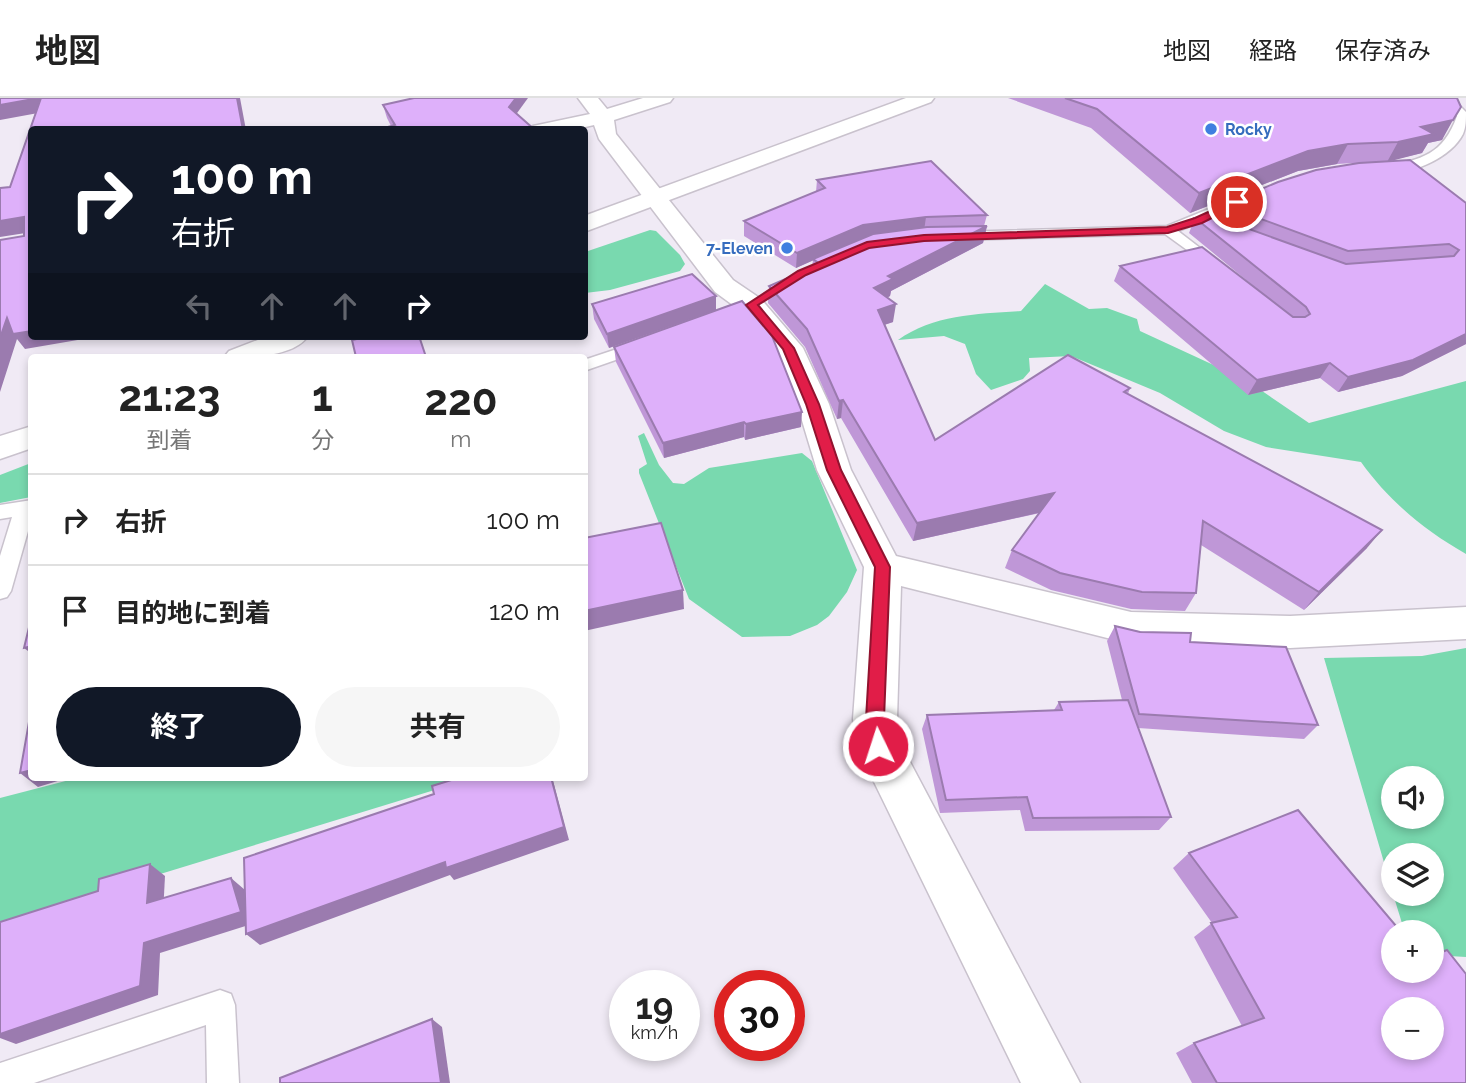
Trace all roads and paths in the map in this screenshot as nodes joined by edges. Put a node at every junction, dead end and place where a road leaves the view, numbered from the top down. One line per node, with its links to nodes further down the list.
1 (589, 98): 5 (street)
2 (663, 98): 5 (street)
3 (924, 98): 11 (street)
4 (1446, 98): 7 (lane)
5 (603, 117): 6 (street); 11 (street)
6 (559, 126)
7 (1406, 168): 8 (lane); 9 (lane)
8 (1375, 170)
9 (1429, 177)
10 (1261, 191): 13 (lane)
11 (654, 199): 12 (street); 24 (street)
12 (588, 224)
13 (1168, 230): 14 (lane); 15 (lane)
14 (937, 237)
15 (1229, 278)
16 (661, 339): 19 (lane)
17 (284, 340): 18 (street)
18 (247, 354)
19 (588, 365)
20 (28, 438): 21 (street)
21 (0, 448)
22 (28, 508): 23 (lane); 25 (lane)
23 (0, 512)
24 (883, 567): 26 (street); 29 (street)
25 (0, 591)
26 (1466, 623)
27 (0, 1079): 28 (lane)
28 (223, 1083)
29 (1051, 1083)

